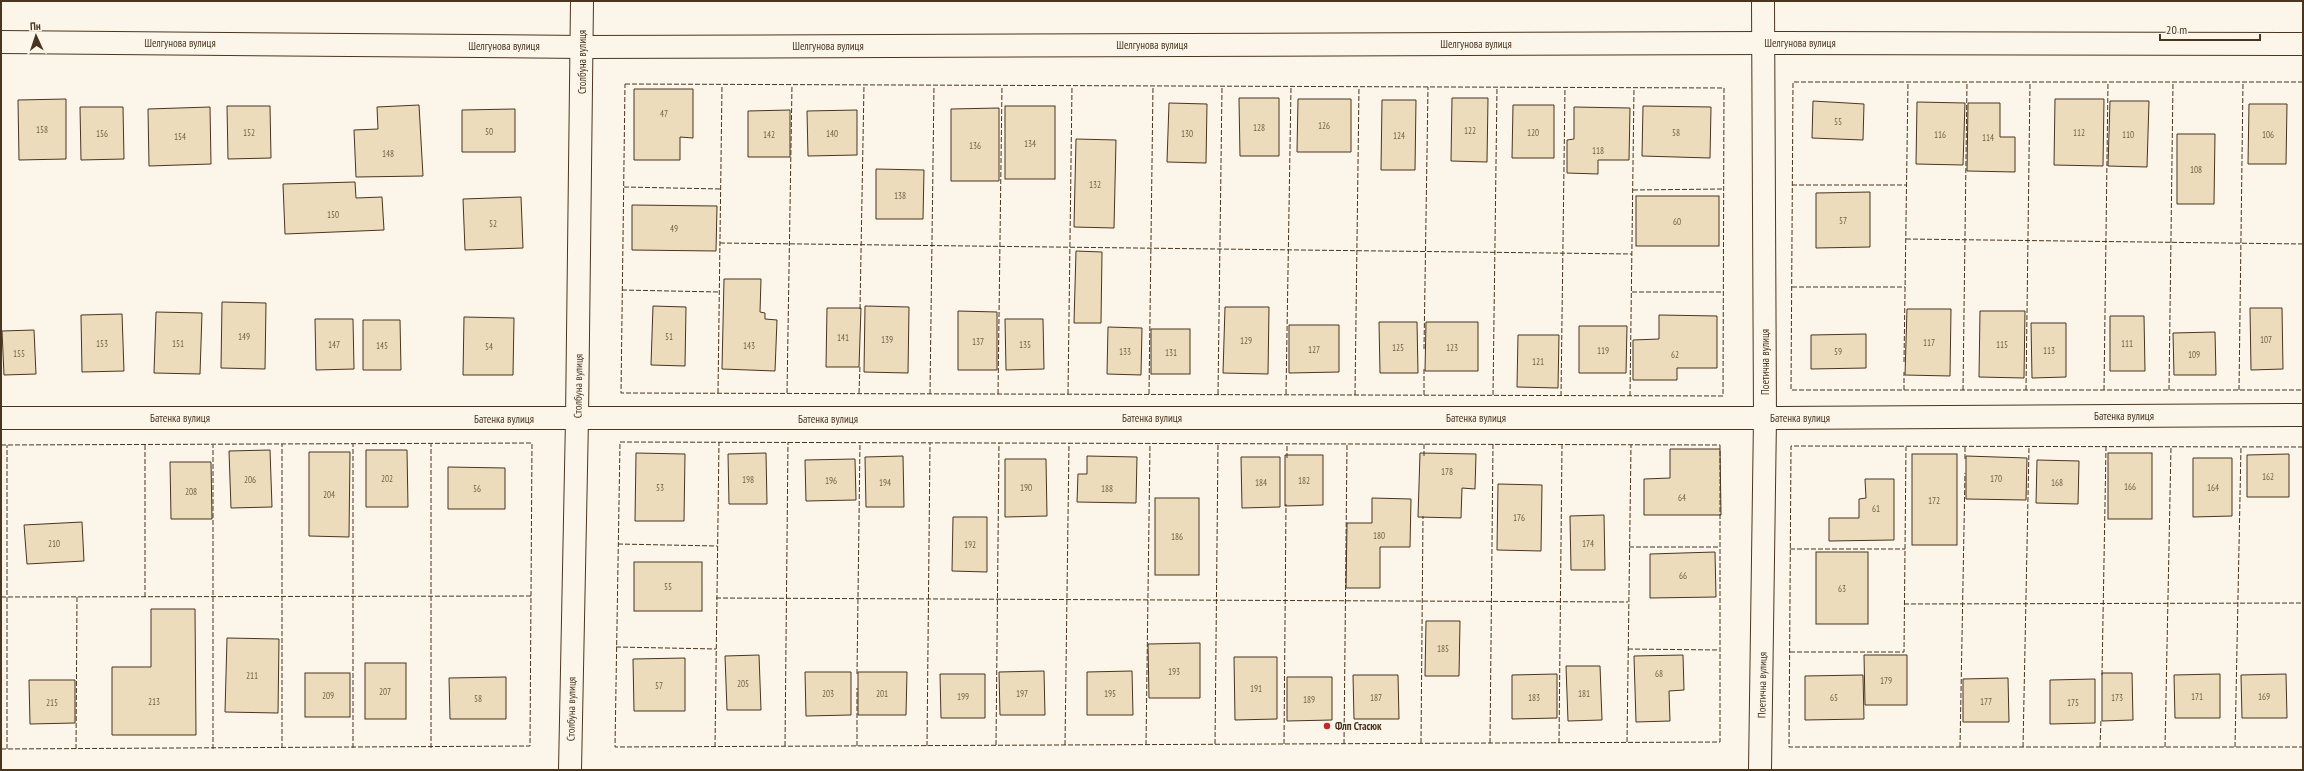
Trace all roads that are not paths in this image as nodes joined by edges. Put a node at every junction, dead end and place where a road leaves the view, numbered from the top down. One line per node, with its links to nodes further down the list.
1 (582, 1): 6 (street, Столбуна вулиця)
2 (1763, 1): 4 (street, Поетична вулиця)
3 (1, 42): 6 (street, Шелгунова вулиця)
4 (1763, 43): 5 (street, Шелгунова вулиця); 6 (street, Шелгунова вулиця); 9 (street, Поетична вулиця)
5 (2303, 44)
6 (583, 47): 10 (street, Столбуна вулиця)
7 (2303, 415): 9 (street, Батенка вулиця)
8 (1, 418): 10 (street, Батенка вулиця)
9 (1765, 418): 10 (street, Батенка вулиця); 12 (street, Поетична вулиця)
10 (578, 419): 11 (street, Столбуна вулиця)
11 (570, 770)
12 (1760, 770)

